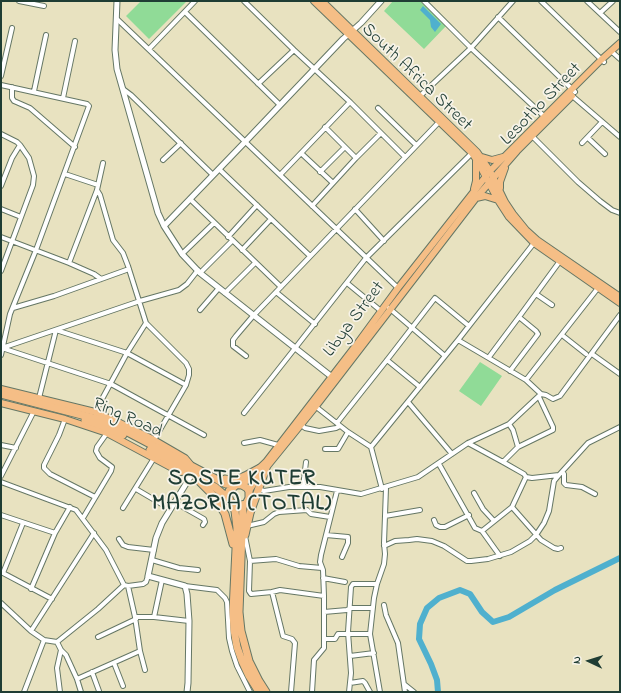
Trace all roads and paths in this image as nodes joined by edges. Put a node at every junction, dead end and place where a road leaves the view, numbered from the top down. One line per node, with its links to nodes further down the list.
1 (19, 1): 13 (street)
2 (117, 1): 17 (street)
3 (195, 1): 14 (street)
4 (244, 1): 27 (street)
5 (314, 1): 19 (main road, South Africa Street)
6 (322, 1): 19 (main road, South Africa Street)
7 (381, 1): 19 (street)
8 (424, 1): 24 (street)
9 (513, 1): 16 (street)
10 (541, 1): 30 (street)
11 (587, 1): 15 (street)
12 (613, 1): 15 (street)
13 (44, 6)
14 (185, 12): 26 (street); 34 (street)
15 (600, 13): 20 (street)
16 (498, 17): 24 (street); 38 (street)
17 (117, 19): 26 (street); 36 (street)
18 (12, 28): 32 (street)
19 (351, 32): 31 (street); 39 (main road, South Africa Street); 45 (main road, South Africa Street)
20 (620, 32)
21 (46, 35): 37 (street)
22 (75, 41): 40 (street)
23 (620, 43): 28 (main road, Lesotho Street)
24 (471, 48): 39 (street); 44 (street)
25 (620, 48): 28 (main road, Lesotho Street)
26 (148, 49): 53 (street)
27 (294, 50): 31 (street); 34 (street)
28 (612, 52): 29 (street); 30 (main road, Lesotho Street)
29 (620, 59)
30 (602, 61): 38 (main road, Lesotho Street)
31 (315, 69): 41 (street); 42 (street)
32 (1, 76)
33 (1, 84): 35 (street)
34 (258, 84): 42 (street)
35 (12, 87): 37 (street); 58 (street)
36 (122, 89): 55 (street); 92 (street)
37 (34, 91): 40 (street)
38 (572, 92): 44 (main road, Lesotho Street); 46 (street)
39 (420, 96): 45 (main road, South Africa Street)
40 (63, 98): 58 (street)
41 (350, 102): 47 (street); 49 (street)
42 (280, 105): 53 (street)
43 (378, 108): 57 (street)
44 (547, 118): 50 (main road, Lesotho Street)
45 (441, 119): 57 (street); 61 (main road, South Africa Street); 66 (main road, South Africa Street)
46 (602, 122): 51 (street); 52 (street)
47 (325, 127): 59 (street); 60 (street)
48 (1, 134): 56 (street)
49 (381, 134): 64 (street); 65 (street)
50 (530, 135): 63 (main road, Lesotho Street); 69 (main road, Lesotho Street); 88 (street)
51 (620, 137)
52 (588, 138): 54 (street); 62 (street)
53 (245, 142): 70 (street); 75 (street)
54 (582, 143)
55 (181, 144): 67 (street); 74 (street)
56 (20, 145): 78 (street); 89 (street)
57 (416, 146): 65 (street)
58 (75, 147): 73 (street)
59 (345, 147): 64 (street); 72 (street)
60 (301, 153): 72 (street); 75 (street)
61 (472, 153): 66 (main road, South Africa Street); 98 (street)
62 (605, 154)
63 (507, 155): 66 (main road); 71 (main road, Lesotho Street)
64 (356, 158): 77 (street)
65 (405, 158): 87 (street)
66 (479, 158): 71 (main road, South Africa Street); 76 (main road, South Africa Street); 81 (main road)
67 (163, 160)
68 (103, 163): 79 (street)
69 (506, 164): 76 (main road, Lesotho Street); 80 (main road)
70 (219, 169): 74 (street); 84 (street)
71 (490, 171): 76 (main road, South Africa Street)
72 (320, 172): 77 (street)
73 (64, 174): 79 (street); 100 (street)
74 (213, 175): 82 (street)
75 (280, 175): 85 (street)
76 (489, 180): 80 (main road); 81 (main road, Libya Street); 83 (main road)
77 (333, 183): 85 (street)
78 (1, 186)
79 (97, 188): 106 (street); 108 (street)
80 (500, 192): 120 (main road)
81 (474, 195): 83 (main road); 115 (main road, Libya Street); 125 (main road, Libya Street)
82 (190, 199): 91 (street); 92 (street)
83 (498, 200): 99 (main road)
84 (257, 205): 90 (street); 95 (street)
85 (312, 206): 93 (street)
86 (1, 209): 89 (street)
87 (355, 209): 93 (street); 98 (street)
88 (620, 213)
89 (21, 217): 96 (street)
90 (271, 219): 101 (street); 103 (street)
91 (214, 223): 95 (street); 102 (street)
92 (164, 226): 102 (street)
93 (336, 229): 103 (street); 104 (street)
94 (1, 237): 96 (street)
95 (228, 237): 97 (street)
96 (12, 241): 100 (street); 109 (street)
97 (232, 241): 101 (street); 110 (street)
98 (384, 241): 104 (street)
99 (534, 244): 105 (main road); 134 (street)
100 (36, 250): 106 (street); 124 (street)
101 (242, 250): 107 (street)
102 (182, 254): 110 (street)
103 (310, 256): 113 (street)
104 (366, 258): 112 (street); 115 (street)
105 (560, 261): 116 (main road); 119 (street)
106 (69, 263): 111 (street)
107 (255, 263): 113 (street); 118 (street)
108 (129, 269): 111 (street); 121 (street)
109 (1, 271)
110 (199, 272): 114 (street); 121 (street)
111 (101, 279): 124 (street)
112 (347, 283): 125 (street); 133 (street)
113 (281, 287): 117 (street)
114 (219, 288): 118 (street); 126 (street)
115 (398, 288): 125 (main road, Libya Street)
116 (598, 288): 122 (main road); 137 (street)
117 (276, 292): 128 (street); 133 (street)
118 (225, 293): 128 (street)
119 (536, 294): 123 (street); 129 (street)
120 (620, 296)
121 (140, 301): 131 (street); 136 (street)
122 (620, 303)
123 (552, 305)
124 (13, 308): 130 (street)
125 (386, 308): 135 (street); 152 (main road, Libya Street); 164 (main road, Libya Street)
126 (200, 310)
127 (620, 315): 143 (street)
128 (253, 316): 140 (street); 145 (street)
129 (519, 317): 147 (street); 150 (street)
130 (7, 322): 132 (street); 139 (street)
131 (146, 323): 141 (street); 155 (street)
132 (1, 324)
133 (315, 324): 140 (street)
134 (469, 326): 135 (street); 138 (street)
135 (412, 328): 146 (street); 148 (street)
136 (56, 330): 139 (street); 141 (street); 149 (street)
137 (562, 335): 142 (street); 153 (street)
138 (458, 340): 146 (street); 147 (street)
139 (2, 348): 144 (street); 149 (street)
140 (296, 348): 152 (street); 167 (street)
141 (127, 353): 154 (street); 155 (street)
142 (586, 354)
143 (592, 354): 151 (street); 159 (street)
144 (1, 355)
145 (246, 356)
146 (446, 356): 156 (street)
147 (489, 357): 150 (street)
148 (387, 360): 156 (street); 171 (street)
149 (48, 362): 154 (street); 160 (street)
150 (510, 371): 153 (street)
151 (620, 374)
152 (332, 376): 164 (main road, Libya Street)
153 (526, 380): 159 (street)
154 (111, 384): 166 (street); 168 (street)
155 (186, 385): 168 (street)
156 (420, 387): 162 (street)
157 (1, 389): 160 (main road)
158 (1, 394): 192 (highway, Ring Road)
159 (540, 396): 172 (street); 182 (street)
160 (39, 398): 166 (main road)
161 (1, 399): 192 (highway, Ring Road)
162 (408, 402): 183 (street); 186 (street)
163 (1, 403): 165 (main road)
164 (314, 405): 170 (main road, Libya Street); 171 (street); 181 (main road, Libya Street)
165 (34, 411): 169 (main road); 184 (street)
166 (95, 412): 177 (main road)
167 (244, 413)
168 (168, 415): 176 (street); 177 (street)
169 (65, 419): 175 (main road); 207 (street)
170 (300, 424): 171 (street); 191 (main road, Libya Street)
171 (339, 424): 174 (street)
172 (509, 424): 179 (street); 182 (street)
173 (620, 427): 193 (street)
174 (348, 432): 183 (street); 185 (street)
175 (107, 433): 187 (main road); 207 (street)
176 (204, 435)
177 (154, 440): 192 (main road)
178 (244, 443): 181 (street)
179 (468, 443): 186 (street); 189 (street)
180 (1, 445): 184 (street)
181 (278, 445): 191 (main road, Libya Street)
182 (518, 446): 189 (street)
183 (371, 447): 200 (street)
184 (16, 448): 195 (street)
185 (325, 450)
186 (452, 454): 190 (street)
187 (154, 458): 192 (main road); 201 (street)
188 (306, 462): 199 (street)
189 (503, 462): 196 (street)
190 (439, 464): 200 (street); 217 (street)
191 (263, 468): 194 (highway); 198 (main road, Libya Street); 202 (highway); 203 (main road, Libya Street)
192 (191, 472): 194 (highway, Ring Road); 208 (highway, Ring Road); 209 (street); 237 (highway)
193 (560, 473): 196 (street); 206 (street); 230 (street)
194 (208, 475): 198 (highway, Ring Road)
195 (1, 476)
196 (526, 477): 212 (street)
197 (1, 482): 211 (street)
198 (239, 485): 203 (highway); 208 (highway)
199 (304, 487): 202 (street); 204 (street)
200 (384, 488): 204 (street); 218 (street)
201 (136, 489): 213 (street); 214 (street)
202 (258, 489): 225 (highway)
203 (249, 491): 210 (highway)
204 (337, 491): 219 (street)
205 (474, 493): 222 (street)
206 (595, 494)
207 (95, 497): 220 (street)
208 (230, 501): 210 (highway); 237 (highway)
209 (174, 502): 214 (street); 224 (street)
210 (243, 505): 234 (highway)
211 (70, 507): 220 (street); 227 (street)
212 (512, 507): 222 (street); 230 (street)
213 (123, 508)
214 (170, 509): 236 (street)
215 (420, 510): 218 (street)
216 (1, 515): 223 (street)
217 (469, 515): 221 (street); 226 (street)
218 (385, 516): 233 (street)
219 (330, 517): 225 (street); 229 (street)
220 (83, 518): 228 (street)
221 (434, 520)
222 (494, 521): 226 (street)
223 (23, 522): 227 (street); 244 (street)
224 (203, 525)
225 (247, 526): 231 (highway)
226 (482, 531): 238 (street)
227 (55, 533): 252 (street)
228 (94, 533): 250 (street); 255 (street)
229 (326, 535): 239 (street); 242 (street)
230 (536, 535): 235 (street); 238 (street)
231 (244, 536): 234 (highway); 241 (street)
232 (119, 539): 236 (street)
233 (384, 546): 238 (street); 249 (street)
234 (242, 547): 288 (highway)
235 (561, 548)
236 (154, 550): 240 (street)
237 (236, 554): 283 (highway)
238 (500, 556)
239 (342, 557)
240 (152, 560): 243 (street); 245 (street)
241 (250, 561): 242 (street); 253 (street)
242 (322, 568): 246 (street)
243 (198, 570)
244 (2, 572): 252 (street)
245 (148, 576): 247 (street); 250 (street)
246 (323, 578): 248 (street); 254 (street)
247 (162, 580): 251 (street); 261 (street)
248 (346, 582)
249 (377, 584): 258 (street); 259 (street)
250 (126, 586): 262 (street); 270 (street)
251 (185, 586): 263 (street); 283 (street)
252 (31, 589): 255 (street)
253 (272, 592): 254 (street); 289 (street)
254 (324, 596): 260 (street)
255 (52, 599): 264 (street)
256 (1, 603): 264 (street)
257 (384, 605): 280 (street)
258 (350, 608): 259 (street); 260 (street); 265 (street)
259 (372, 608): 266 (street)
260 (324, 612): 268 (street)
261 (154, 617): 262 (street); 263 (street)
262 (136, 618): 267 (street); 272 (street)
263 (189, 620): 287 (street)
264 (31, 631): 269 (street)
265 (349, 634): 266 (street); 268 (street); 274 (street)
266 (370, 634): 273 (street)
267 (98, 637)
268 (325, 639): 290 (street)
269 (44, 640): 270 (street); 284 (street)
270 (57, 642): 271 (street)
271 (61, 650): 278 (street); 285 (street)
272 (140, 651): 275 (street); 276 (street)
273 (374, 653): 274 (street); 293 (street)
274 (350, 656): 279 (street)
275 (114, 663): 277 (street); 281 (street)
276 (145, 670)
277 (92, 672): 278 (street); 282 (street)
278 (77, 679): 286 (street)
279 (350, 683): 291 (street); 292 (street)
280 (404, 684): 294 (street); 295 (street)
281 (123, 686)
282 (100, 691)
283 (254, 691)
284 (24, 692)
285 (60, 692)
286 (81, 692)
287 (187, 692)
288 (266, 692)
289 (291, 692)
290 (312, 692)
291 (349, 692)
292 (370, 692)
293 (380, 692)
294 (406, 692)
295 (414, 692)

